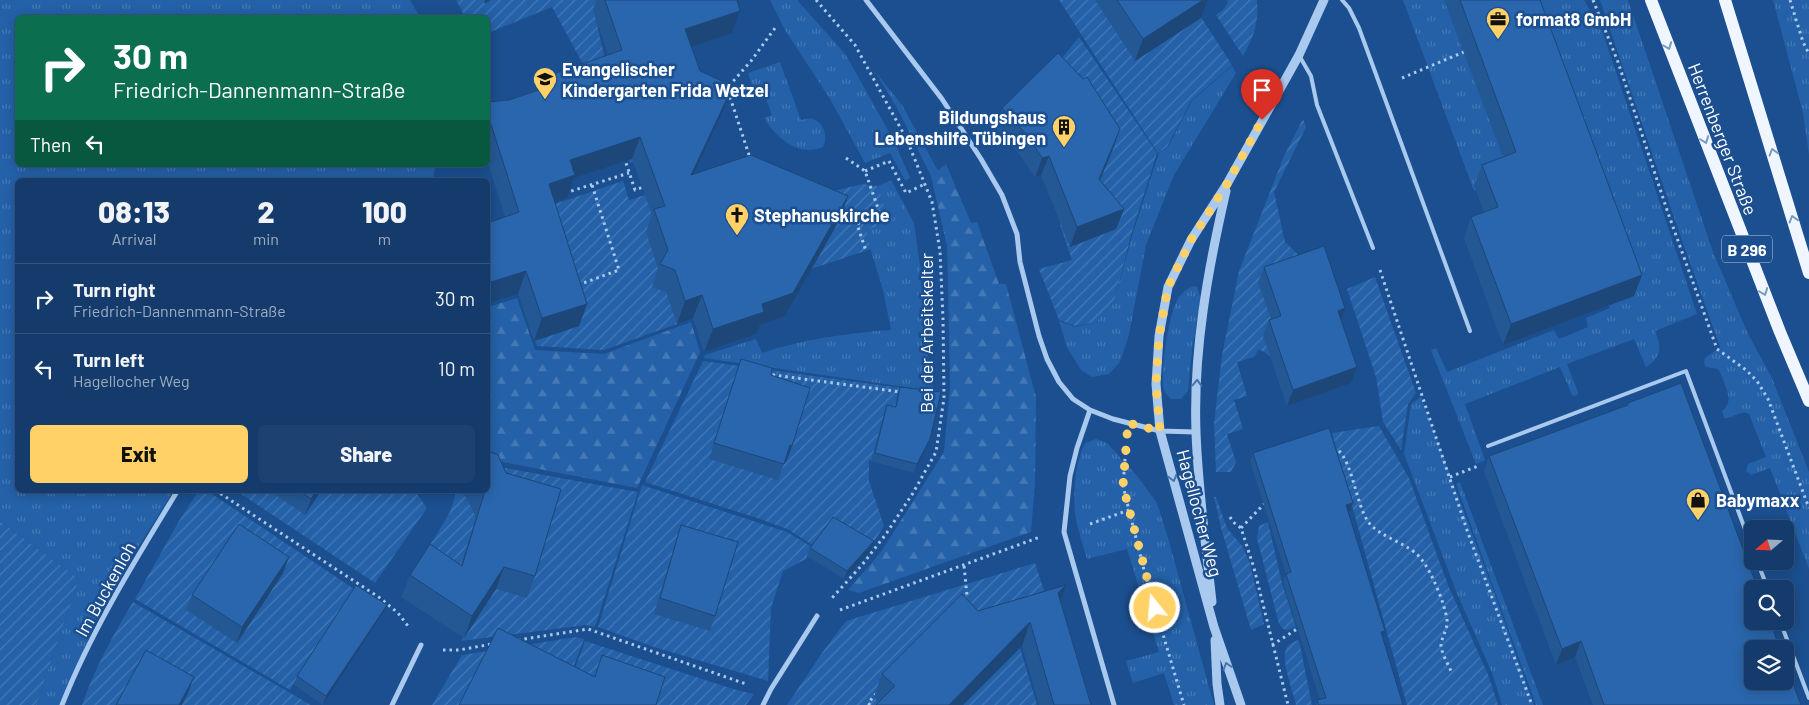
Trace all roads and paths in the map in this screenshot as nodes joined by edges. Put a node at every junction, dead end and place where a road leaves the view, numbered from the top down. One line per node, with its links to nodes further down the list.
1 (816, 0): 20 (path, Bei der Arbeitskelter)
2 (866, 0): 34 (street)
3 (1324, 0): 12 (street, Hagellocher Weg)
4 (1342, 0): 13 (lane)
5 (1593, 0): 43 (path)
6 (1651, 0): 33 (main road, Herrenberger Straße / B 296, one-way to 33)
7 (1790, 0): 11 (path)
8 (1726, 2): 26 (main road, B 296, one-way to 8)
9 (775, 28): 16 (path)
10 (1464, 52): 13 (path)
11 (1809, 54)
12 (1299, 55): 21 (street, Hagellocher Weg); 24 (lane)
13 (1380, 87): 28 (lane)
14 (623, 155): 18 (path)
15 (846, 158): 17 (path)
16 (743, 161)
17 (865, 171): 20 (path); 25 (path)
18 (629, 173): 19 (path); 22 (path)
19 (592, 184): 23 (path); 27 (path)
20 (925, 184): 32 (path, Bei der Arbeitskelter)
21 (1227, 184): 36 (street, Hagellocher Weg); 37 (street, Hagellocher Weg, one-way to 21)
22 (650, 185)
23 (565, 193)
24 (1373, 248): 74 (path)
25 (866, 251)
26 (1809, 273)
27 (576, 286)
28 (1470, 331)
29 (761, 374): 30 (path)
30 (906, 393)
31 (935, 397): 32 (path)
32 (944, 398): 52 (path, Bei der Arbeitskelter)
33 (1809, 402)
34 (1090, 410): 35 (street); 48 (street)
35 (1128, 423): 36 (street); 44 (path)
36 (1160, 431): 37 (street); 53 (street, Hagellocher Weg, one-way to 53)
37 (1196, 432): 53 (street, Hagellocher Weg)
38 (1488, 446): 46 (lane)
39 (1331, 452): 61 (path)
40 (176, 493): 65 (street, Im Buckenloh)
41 (220, 493): 58 (path)
42 (1264, 504): 47 (path)
43 (1809, 508)
44 (1129, 510): 48 (path); 70 (path)
45 (1230, 519): 47 (path)
46 (1744, 527)
47 (1241, 528): 59 (path)
48 (1064, 532): 69 (street)
49 (1029, 540): 50 (path)
50 (964, 565): 51 (path); 52 (path)
51 (961, 603)
52 (817, 616): 67 (street)
53 (1214, 627): 71 (street, Hagellocher Weg); 72 (street, Hagellocher Weg, one-way to 53)
54 (1297, 629): 59 (path)
55 (1783, 630): 64 (lane)
56 (510, 641): 62 (path)
57 (495, 644): 60 (path)
58 (421, 645): 66 (street)
59 (1272, 645): 73 (path)
60 (470, 648)
61 (1451, 671)
62 (739, 682)
63 (881, 689): 68 (path)
64 (1809, 698)
65 (62, 705)
66 (392, 705)
67 (763, 705)
68 (870, 705)
69 (1114, 705)
70 (1184, 705)
71 (1220, 705)
72 (1241, 705)
73 (1288, 705)
74 (1532, 705)

